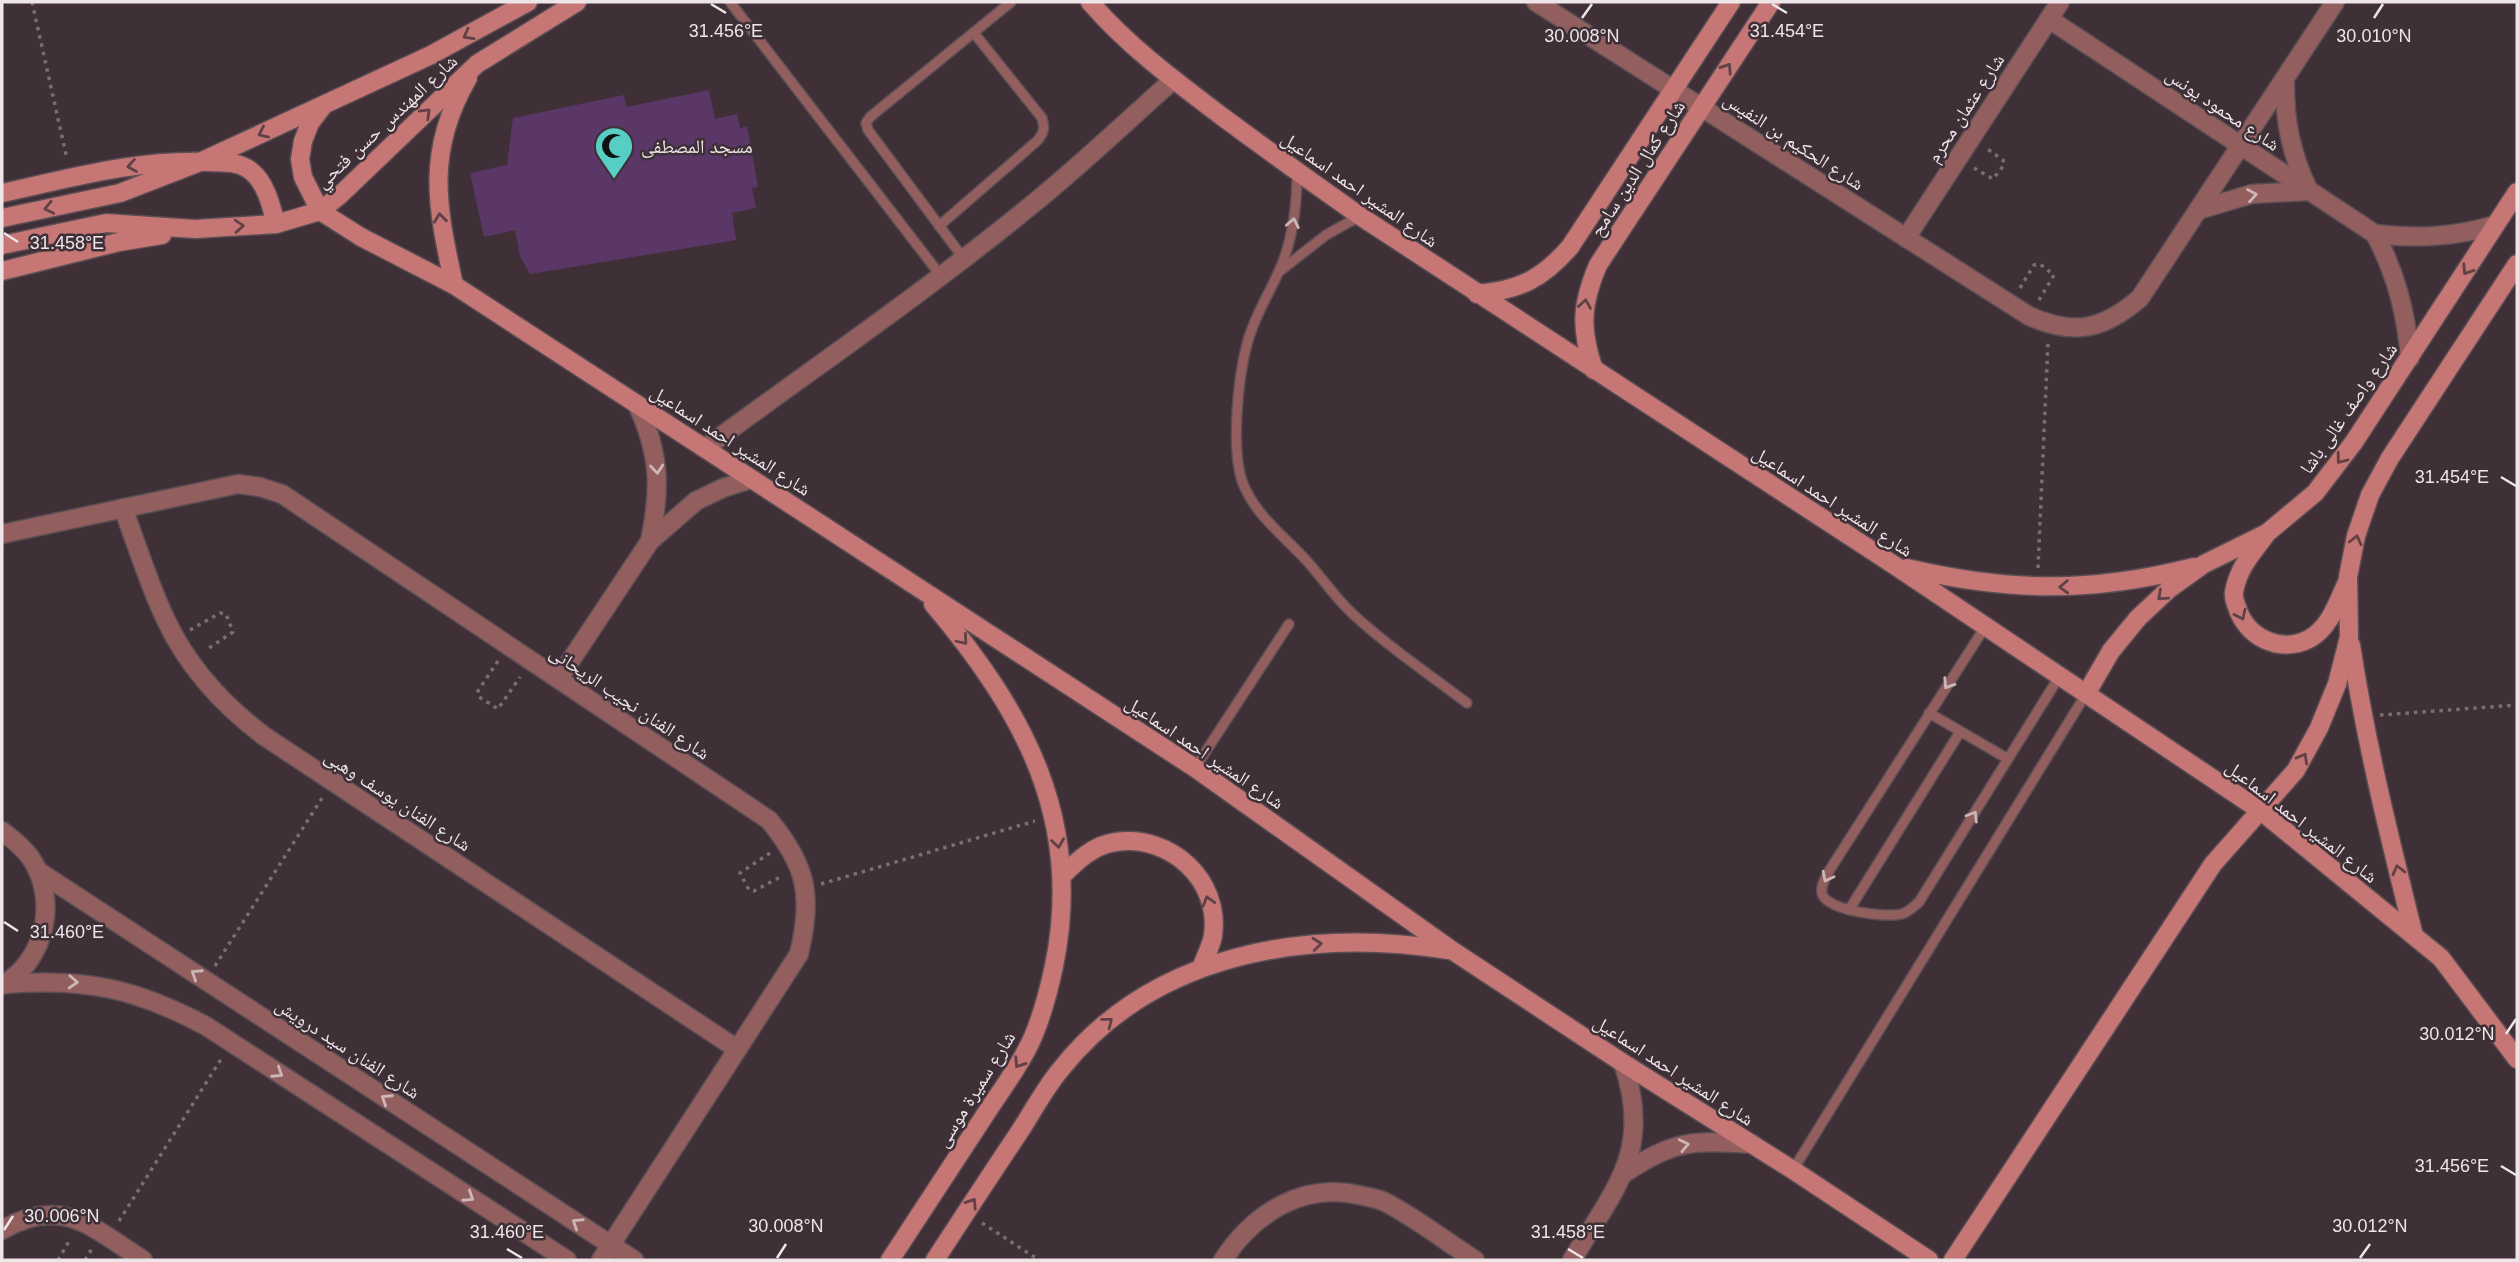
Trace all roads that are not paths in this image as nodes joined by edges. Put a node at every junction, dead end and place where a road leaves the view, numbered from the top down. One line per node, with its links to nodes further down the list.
1 (528, 2): 17 (main road, شارع المهندس حسن فتحي, one-way to 17)
2 (577, 2): 13 (main road, شارع المهندس حسن فتحي)
3 (730, 2): 40 (lane)
4 (1011, 2): 12 (lane)
5 (1536, 2): 16 (street, شارع الحكيم بن النفيس)
6 (1731, 2): 16 (main road, شارع كمال الدين سامح)
7 (1770, 2): 18 (main road, شارع كمال الدين سامح, one-way to 7)
8 (2060, 2): 11 (street, شارع عثمان محرم)
9 (2335, 2): 14 (street)
10 (1094, 6): 15 (main road, شارع المشير احمد اسماعيل)
11 (2049, 19): 19 (street, شارع محمود يونس); 34 (street, شارع عثمان محرم)
12 (974, 33): 31 (lane); 31 (lane)
13 (477, 64): 26 (main road, شارع المهندس حسن فتحي, one-way to 13); 41 (main road, one-way to 13)
14 (2285, 78): 19 (street); 22 (street)
15 (1173, 79): 21 (main road, شارع المشير احمد اسماعيل); 36 (street)
16 (1674, 89): 18 (street, شارع الحكيم بن النفيس); 42 (main road, شارع كمال الدين سامح)
17 (323, 106): 20 (main road, شارع المهندس حسن فتحي, one-way to 20); 26 (main road)
18 (1702, 107): 34 (street, شارع الحكيم بن النفيس); 44 (main road, شارع كمال الدين سامح, one-way to 18)
19 (2240, 145): 22 (street, شارع محمود يونس); 25 (street)
20 (200, 162): 24 (main road, one-way to 24); 28 (main road, شارع المهندس حسن فتحي, one-way to 28); 29 (main road)
21 (1297, 173): 27 (main road, شارع المشير احمد اسماعيل); 39 (lane, one-way to 21)
22 (2309, 191): 25 (street, one-way to 22); 33 (street, شارع محمود يونس)
23 (2517, 192): 30 (main road, شارع واصف غالى باشا)
24 (2, 193)
25 (2198, 210): 34 (street, شارع الحكيم بن النفيس)
26 (320, 211): 29 (main road, شارع المهندس حسن فتحي); 41 (main road, شارع المشير احمد اسماعيل)
27 (1360, 216): 39 (lane); 42 (main road, شارع المشير احمد اسماعيل)
28 (2, 218)
29 (276, 224): 32 (main road, شارع المهندس حسن فتحي, one-way to 29)
30 (2496, 225): 33 (street, شارع محمود يونس); 43 (main road, شارع واصف غالى باشا, one-way to 43)
31 (939, 226): 36 (lane)
32 (195, 229): 35 (main road, شارع المهندس حسن فتحي); 38 (main road)
33 (2375, 234): 43 (street)
34 (1906, 238)
35 (2, 245)
36 (964, 259): 40 (street)
37 (2517, 264): 54 (main road, one-way to 37)
38 (2, 271)
39 (1279, 272): 62 (lane)
40 (942, 276): 46 (street)
41 (454, 285): 45 (main road, شارع المشير احمد اسماعيل)
42 (1477, 294): 44 (main road, شارع المشير احمد اسماعيل)
43 (2410, 358): 49 (main road, شارع واصف غالى باشا, one-way to 49)
44 (1594, 370): 53 (main road, شارع المشير احمد اسماعيل)
45 (637, 404): 46 (main road, شارع المشير احمد اسماعيل); 51 (street, one-way to 51)
46 (705, 448): 47 (main road, شارع المشير احمد اسماعيل)
47 (751, 479): 51 (street); 55 (main road, شارع المشير احمد اسماعيل)
48 (123, 508): 50 (street, شارع الفنان نجيب الريحانى); 60 (street, شارع الفنان نجيب الريحانى); 78 (street, شارع الفنان يوسف وهبى)
49 (2267, 533): 52 (main road, شارع واصف غالى باشا); 54 (main road, one-way to 54)
50 (2, 534)
51 (650, 541): 60 (street)
52 (2204, 564): 53 (main road, one-way to 53); 61 (main road, شارع واصف غالى باشا, one-way to 61)
53 (1894, 565): 57 (main road, شارع المشير احمد اسماعيل)
54 (2348, 578): 58 (main road)
55 (919, 588): 66 (main road, شارع المشير احمد اسماعيل); 72 (main road, شارع سميرة موسى, one-way to 72)
56 (1289, 624): 66 (lane)
57 (1985, 627): 59 (main road, شارع المشير احمد اسماعيل); 63 (lane, one-way to 63)
58 (2349, 637): 67 (main road, one-way to 58); 74 (main road, one-way to 58)
59 (2059, 677): 61 (main road, شارع المشير احمد اسماعيل); 65 (lane)
60 (559, 678): 78 (street, شارع الفنان نجيب الريحانى)
61 (2086, 694): 67 (main road, شارع المشير احمد اسماعيل); 82 (lane)
62 (1467, 703)
63 (1929, 713): 64 (lane); 73 (lane, one-way to 73)
64 (1960, 732): 65 (lane); 73 (lane)
65 (2008, 759): 73 (lane, one-way to 65)
66 (1195, 768): 75 (main road, شارع المشير احمد اسماعيل)
67 (2261, 811): 74 (main road, شارع المشير احمد اسماعيل); 95 (main road)
68 (2, 816): 70 (street)
69 (2, 831): 70 (street)
70 (21, 846): 71 (street)
71 (38, 871): 77 (street); 85 (street, شارع الفنان سيد درويش, one-way to 71)
72 (1062, 876): 76 (main road, one-way to 72); 89 (main road, شارع سميرة موسى, one-way to 89)
73 (1849, 910)
74 (2414, 936): 79 (main road, شارع المشير احمد اسماعيل)
75 (1453, 951): 76 (main road, one-way to 75); 80 (main road, شارع المشير احمد اسماعيل)
76 (1202, 967): 90 (main road, one-way to 76)
77 (3, 985): 87 (street, one-way to 87)
78 (737, 1049): 85 (street, شارع الفنان نجيب الريحانى)
79 (2517, 1059)
80 (1623, 1063): 81 (main road, شارع المشير احمد اسماعيل); 83 (street)
81 (1752, 1144): 82 (main road, شارع المشير احمد اسماعيل); 83 (street, one-way to 81)
82 (1793, 1170): 94 (main road, شارع المشير احمد اسماعيل)
83 (1623, 1174): 93 (street)
84 (2, 1230): 86 (street)
85 (606, 1253): 88 (street, شارع الفنان سيد درويش)
86 (143, 1260)
87 (567, 1260)
88 (634, 1260)
89 (890, 1260)
90 (935, 1260)
91 (1223, 1260): 92 (street)
92 (1475, 1260)
93 (1572, 1260)
94 (1929, 1260)
95 (1953, 1260)

